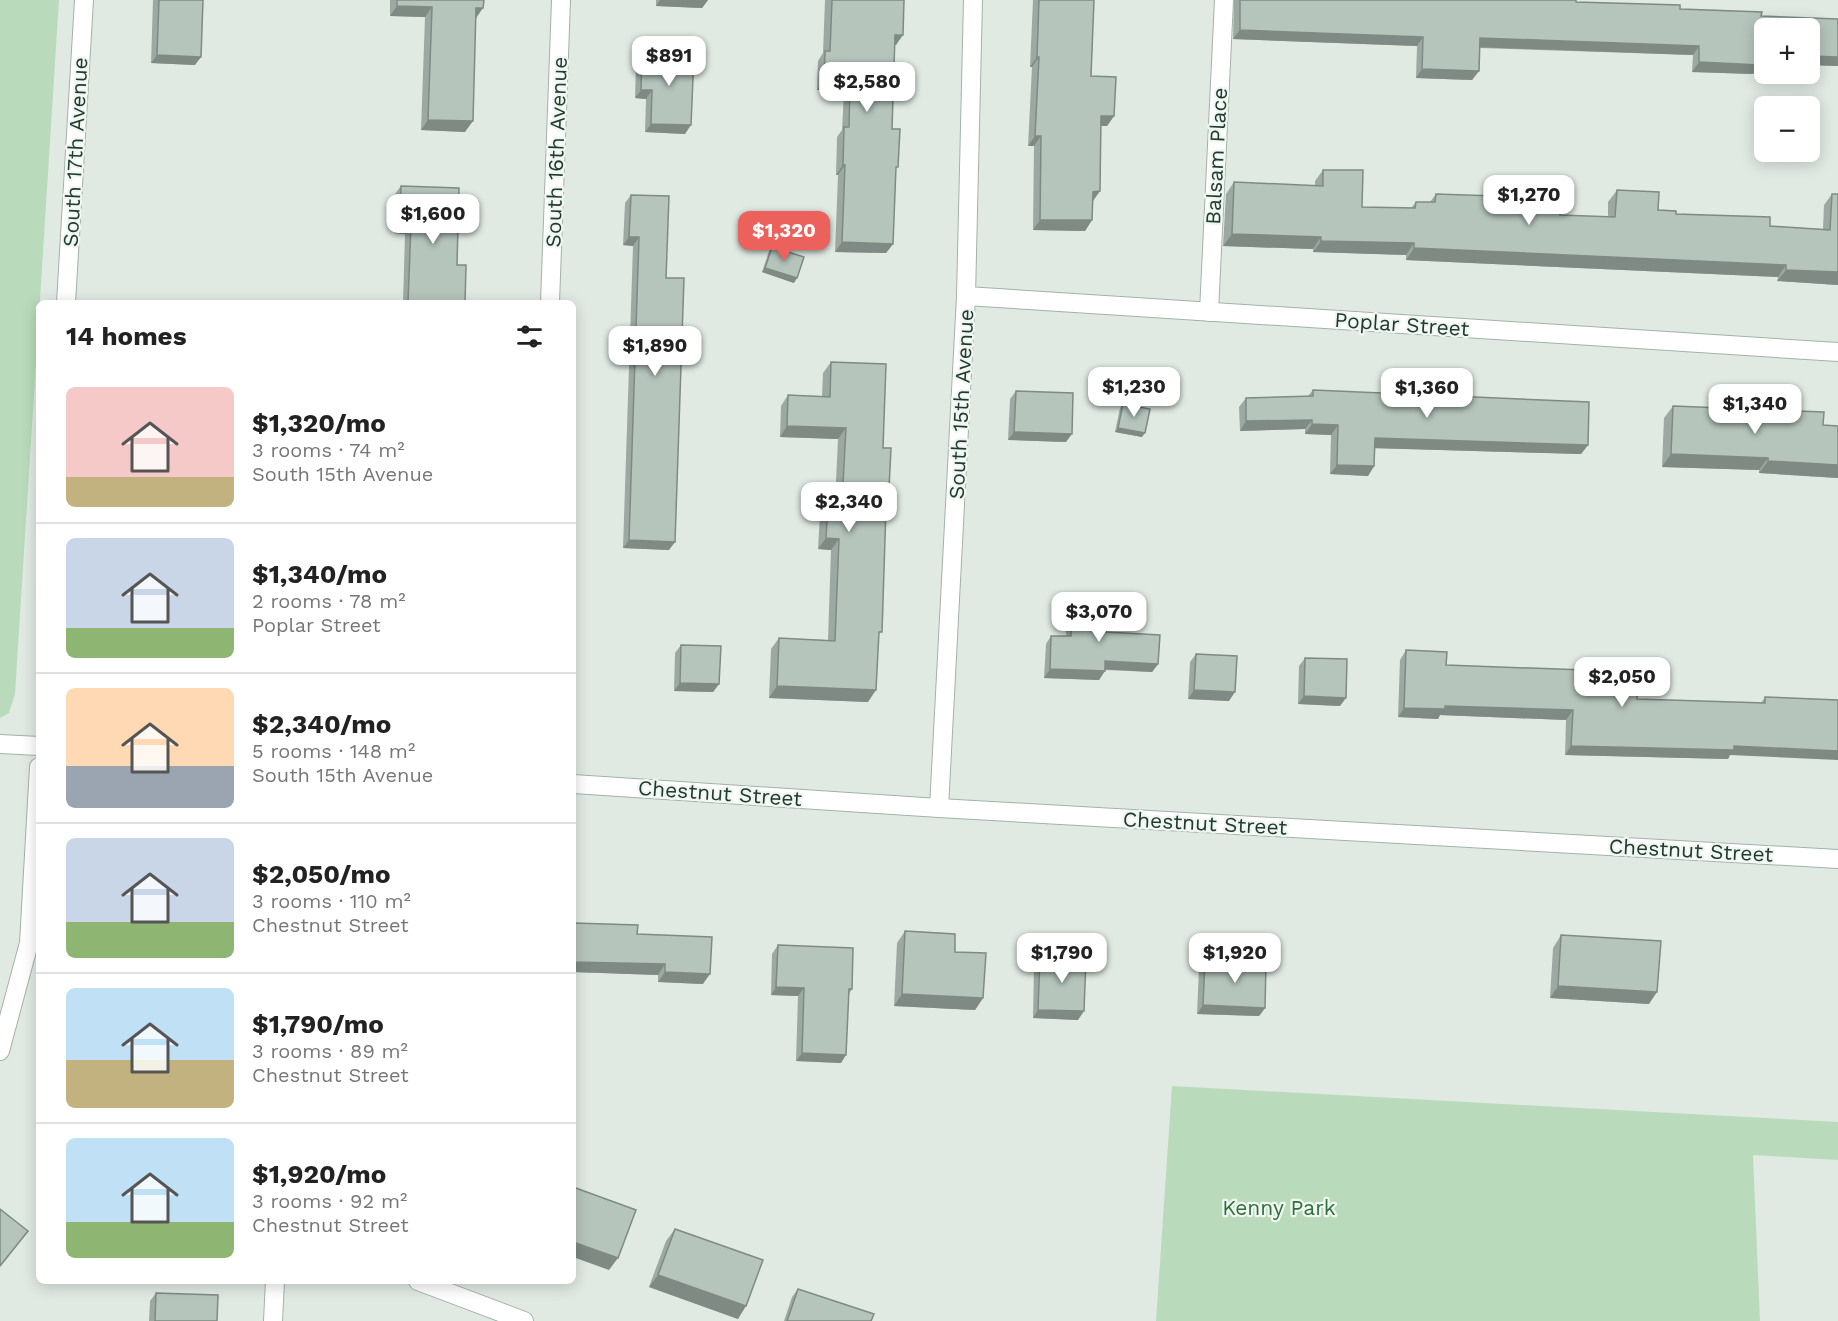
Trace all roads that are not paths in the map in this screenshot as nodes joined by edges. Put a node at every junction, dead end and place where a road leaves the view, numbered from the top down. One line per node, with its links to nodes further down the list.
1 (84, 0): 6 (street, South 17th Avenue)
2 (561, 0): 7 (street, South 16th Avenue)
3 (973, 0): 5 (street, South 15th Avenue)
4 (1224, 0): 8 (street, Balsam Place)
5 (966, 296): 8 (street, Poplar Street); 13 (street, South 15th Avenue)
6 (66, 300)
7 (550, 300)
8 (1209, 312): 9 (street, Poplar Street)
9 (1838, 352)
10 (0, 744): 11 (street)
11 (36, 746)
12 (576, 784): 13 (street, Chestnut Street)
13 (939, 808): 15 (street, Chestnut Street)
14 (36, 820): 16 (street)
15 (1838, 859)
16 (0, 1051)
17 (275, 1284): 19 (street)
18 (426, 1284): 20 (street)
19 (273, 1321)
20 (524, 1321)

